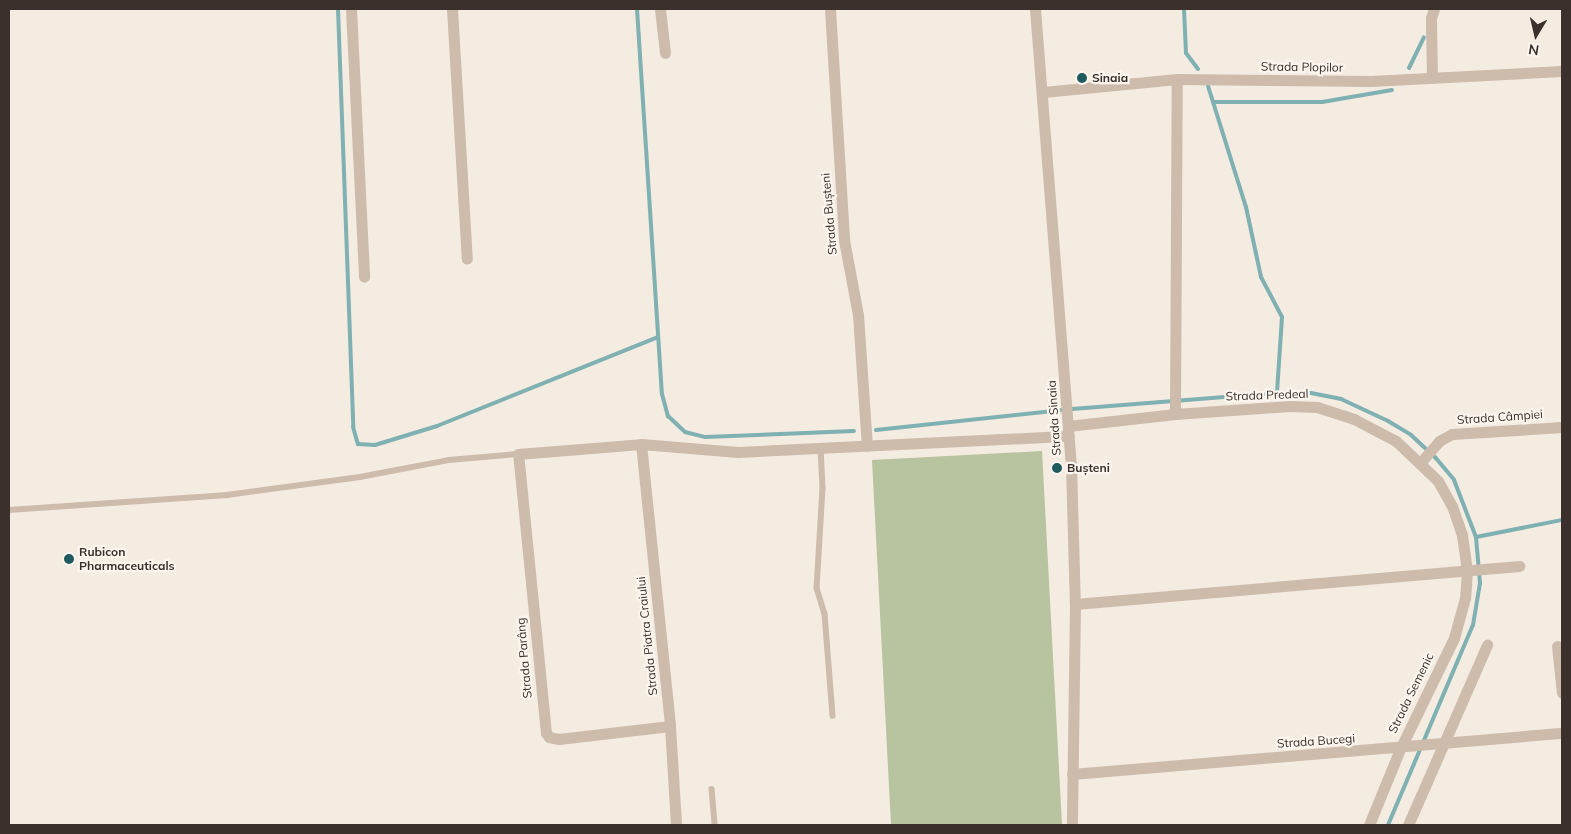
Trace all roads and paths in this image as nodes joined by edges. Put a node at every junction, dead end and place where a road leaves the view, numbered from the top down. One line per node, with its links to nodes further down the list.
1 (351, 9): 13 (street)
2 (452, 9): 12 (street)
3 (660, 9): 7 (street)
4 (830, 9): 18 (street, Strada Bușteni)
5 (1035, 9): 11 (street, Strada Sinaia)
6 (1434, 9): 9 (street)
7 (665, 53)
8 (1562, 72): 9 (street, Strada Plopilor)
9 (1432, 78): 10 (street, Strada Plopilor)
10 (1177, 79): 11 (street, Strada Plopilor); 14 (street)
11 (1043, 92): 15 (street, Strada Sinaia)
12 (467, 259)
13 (364, 277)
14 (1175, 412): 15 (street, Strada Predeal); 21 (street, Strada Predeal)
15 (1068, 426): 18 (street, Strada Predeal); 25 (street, Strada Sinaia)
16 (1562, 427): 21 (street, Strada Câmpiei)
17 (640, 444): 19 (street, Strada Predeal); 20 (street, Strada Predeal); 30 (street, Strada Piatra Craiului)
18 (867, 446): 19 (street, Strada Predeal)
19 (821, 447): 29 (lane)
20 (518, 454): 22 (lane); 30 (street, Strada Parâng)
21 (1423, 460): 24 (street, Strada Predeal)
22 (9, 510)
23 (1519, 566): 24 (street)
24 (1471, 570): 25 (street); 33 (street, Strada Semenic)
25 (1074, 604): 34 (street, Strada Sinaia)
26 (1487, 645): 32 (street)
27 (1557, 646): 28 (street)
28 (1562, 693)
29 (833, 716)
30 (670, 726): 36 (street, Strada Piatra Craiului)
31 (1562, 733): 32 (street, Strada Bucegi)
32 (1444, 744): 33 (street, Strada Bucegi); 40 (street)
33 (1400, 749): 34 (street, Strada Bucegi); 39 (street, Strada Semenic)
34 (1072, 774): 38 (street, Strada Sinaia)
35 (712, 789): 37 (lane)
36 (676, 825)
37 (715, 825)
38 (1072, 825)
39 (1369, 825)
40 (1408, 825)

